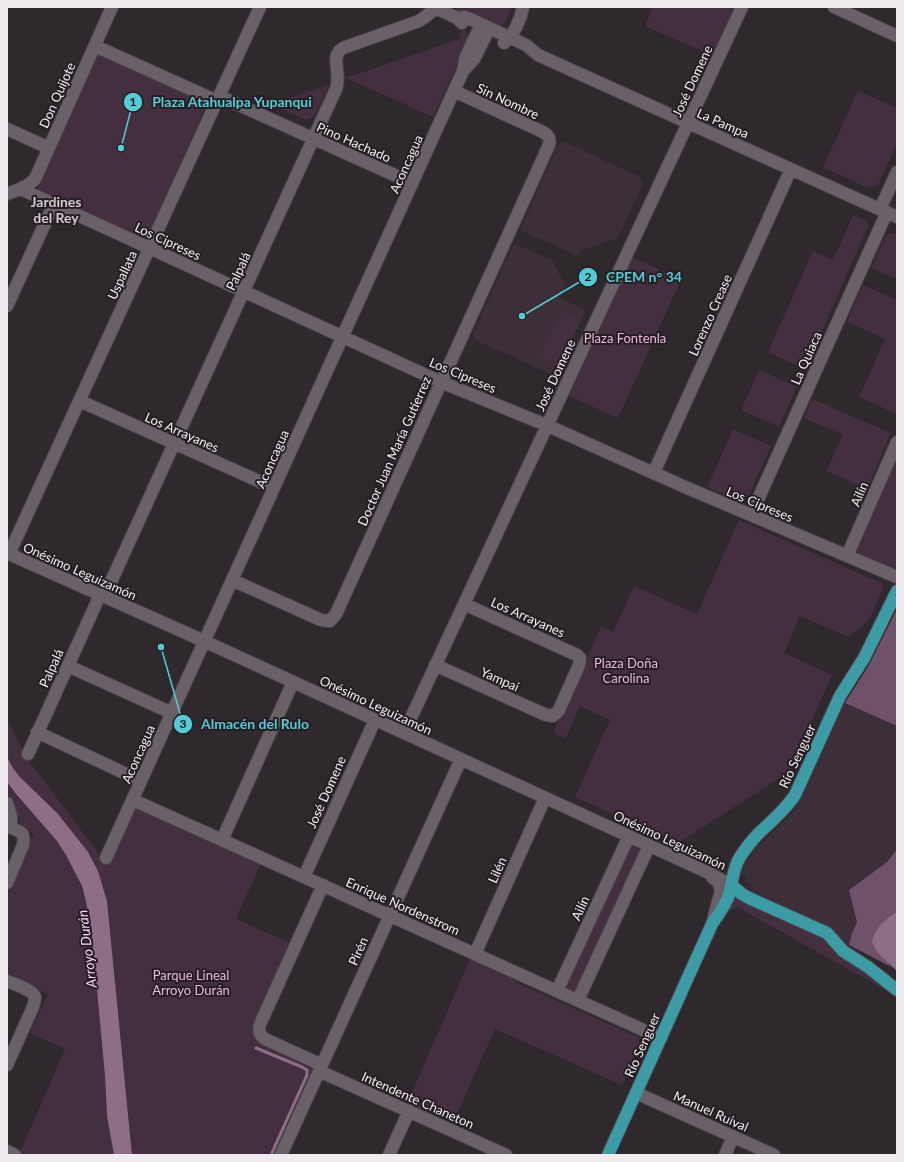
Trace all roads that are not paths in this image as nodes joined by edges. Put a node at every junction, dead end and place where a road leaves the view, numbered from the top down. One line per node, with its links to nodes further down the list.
1 (112, 7): 11 (street, Don Quijote)
2 (260, 7): 13 (street, Uspallata)
3 (435, 7): 8 (street, La Pampa); 17 (street, Palpalá)
4 (516, 7): 10 (street)
5 (523, 7): 10 (street)
6 (742, 7): 14 (street, José Domene)
7 (834, 7): 9 (street)
8 (483, 31): 10 (street, La Pampa); 12 (street, Aconcagua)
9 (897, 36)
10 (506, 38): 14 (street, La Pampa)
11 (95, 46): 13 (street, Pino Hachado); 18 (street, Don Quijote)
12 (454, 91): 16 (street, Sin Nombre); 21 (street, Aconcagua)
13 (218, 98): 17 (street, Pino Hachado); 26 (street, Uspallata)
14 (688, 123): 19 (street, La Pampa); 32 (street, José Domene)
15 (7, 129): 18 (street)
16 (549, 137): 30 (street, Doctor Juan María Gutierrez)
17 (314, 138): 21 (street, Pino Hachado); 27 (street, Palpalá)
18 (49, 148): 22 (street, Don Quijote)
19 (791, 169): 25 (street, La Pampa); 35 (street, Lorenzo Crease)
20 (897, 172): 25 (street, La Quiaca)
21 (412, 183): 29 (street, Aconcagua)
22 (22, 189): 23 (street); 24 (street, Los Cipreses)
23 (7, 194)
24 (54, 204): 26 (street, Los Cipreses); 28 (street)
25 (888, 213): 37 (street, La Quiaca)
26 (150, 248): 27 (street, Los Cipreses); 31 (street, Uspallata)
27 (244, 291): 29 (street, Los Cipreses); 34 (street, Palpalá)
28 (7, 306)
29 (343, 337): 30 (street, Los Cipreses); 36 (street, Aconcagua)
30 (441, 382): 32 (street, Los Cipreses); 41 (street, Doctor Juan María Gutierrez)
31 (80, 401): 34 (street, Los Arrayanes); 38 (street, Uspallata)
32 (546, 425): 35 (street, Los Cipreses); 44 (street, José Domene)
33 (897, 442): 39 (street, Ailín)
34 (174, 443): 36 (street, Los Arrayanes); 43 (street, Palpalá)
35 (654, 472): 37 (street, Los Cipreses)
36 (274, 488): 41 (street, Aconcagua)
37 (751, 515): 39 (street, Los Cipreses)
38 (8, 554): 43 (street, Onésimo Leguizamón)
39 (847, 556): 40 (street, Los Cipreses)
40 (897, 577)
41 (232, 580): 45 (street, Aconcagua)
42 (897, 591): 69 (main road, Río Senguer)
43 (102, 596): 45 (street, Onésimo Leguizamón); 47 (street, Palpalá)
44 (464, 604): 46 (street, José Domene); 50 (street, Los Arrayanes)
45 (204, 641): 48 (street, Onésimo Leguizamón); 49 (street, Aconcagua)
46 (435, 665): 50 (street, Yampai); 53 (street, José Domene)
47 (68, 666): 49 (street); 52 (street, Palpalá)
48 (292, 682): 51 (street, Onésimo Leguizamón); 62 (street)
49 (172, 713): 56 (street, Aconcagua)
50 (553, 716)
51 (375, 720): 53 (street, Onésimo Leguizamón); 66 (street, José Domene)
52 (38, 732): 54 (street, Palpalá); 56 (street)
53 (404, 733): 55 (street, Onésimo Leguizamón)
54 (28, 754)
55 (460, 759): 57 (street, Onésimo Leguizamón); 70 (street, Pirén)
56 (141, 781): 58 (street, Aconcagua)
57 (545, 798): 61 (street, Onésimo Leguizamón); 72 (street, Lilén)
58 (133, 800): 62 (street, Enrique Nordenstrom); 64 (street, Aconcagua)
59 (7, 803): 60 (street)
60 (9, 827): 67 (street)
61 (629, 836): 63 (street, Onésimo Leguizamón); 75 (street, Ailín)
62 (222, 840): 66 (street, Enrique Nordenstrom)
63 (649, 846): 65 (street, Onésimo Leguizamón); 76 (street)
64 (106, 858)
65 (709, 873): 69 (street, Onésimo Leguizamón); 71 (street, Río Senguer)
66 (304, 877): 68 (street, Enrique Nordenstrom)
67 (7, 883)
68 (323, 885): 70 (street, Enrique Nordenstrom); 79 (street, Intendente Chaneton)
69 (731, 885): 71 (main road, Río Senguer); 74 (main road)
70 (390, 915): 72 (street, Enrique Nordenstrom); 79 (street, Pirén)
71 (712, 924): 77 (main road, Río Senguer)
72 (475, 954): 75 (street, Enrique Nordenstrom)
73 (7, 981): 78 (street)
74 (897, 990)
75 (557, 991): 76 (street, Enrique Nordenstrom)
76 (578, 1000): 77 (street, Enrique Nordenstrom)
77 (661, 1038): 80 (main road, Río Senguer)
78 (7, 1065)
79 (321, 1068): 81 (street, Intendente Chaneton); 86 (street, Pirén)
80 (636, 1093): 82 (street, Manuel Ruival); 88 (main road, Río Senguer)
81 (409, 1111): 84 (street, Intendente Chaneton); 87 (street)
82 (733, 1136): 89 (street); 90 (street, Manuel Ruival)
83 (7, 1151): 85 (street)
84 (500, 1154)
85 (15, 1155)
86 (281, 1155)
87 (389, 1155)
88 (608, 1155)
89 (725, 1155)
90 (774, 1155)

